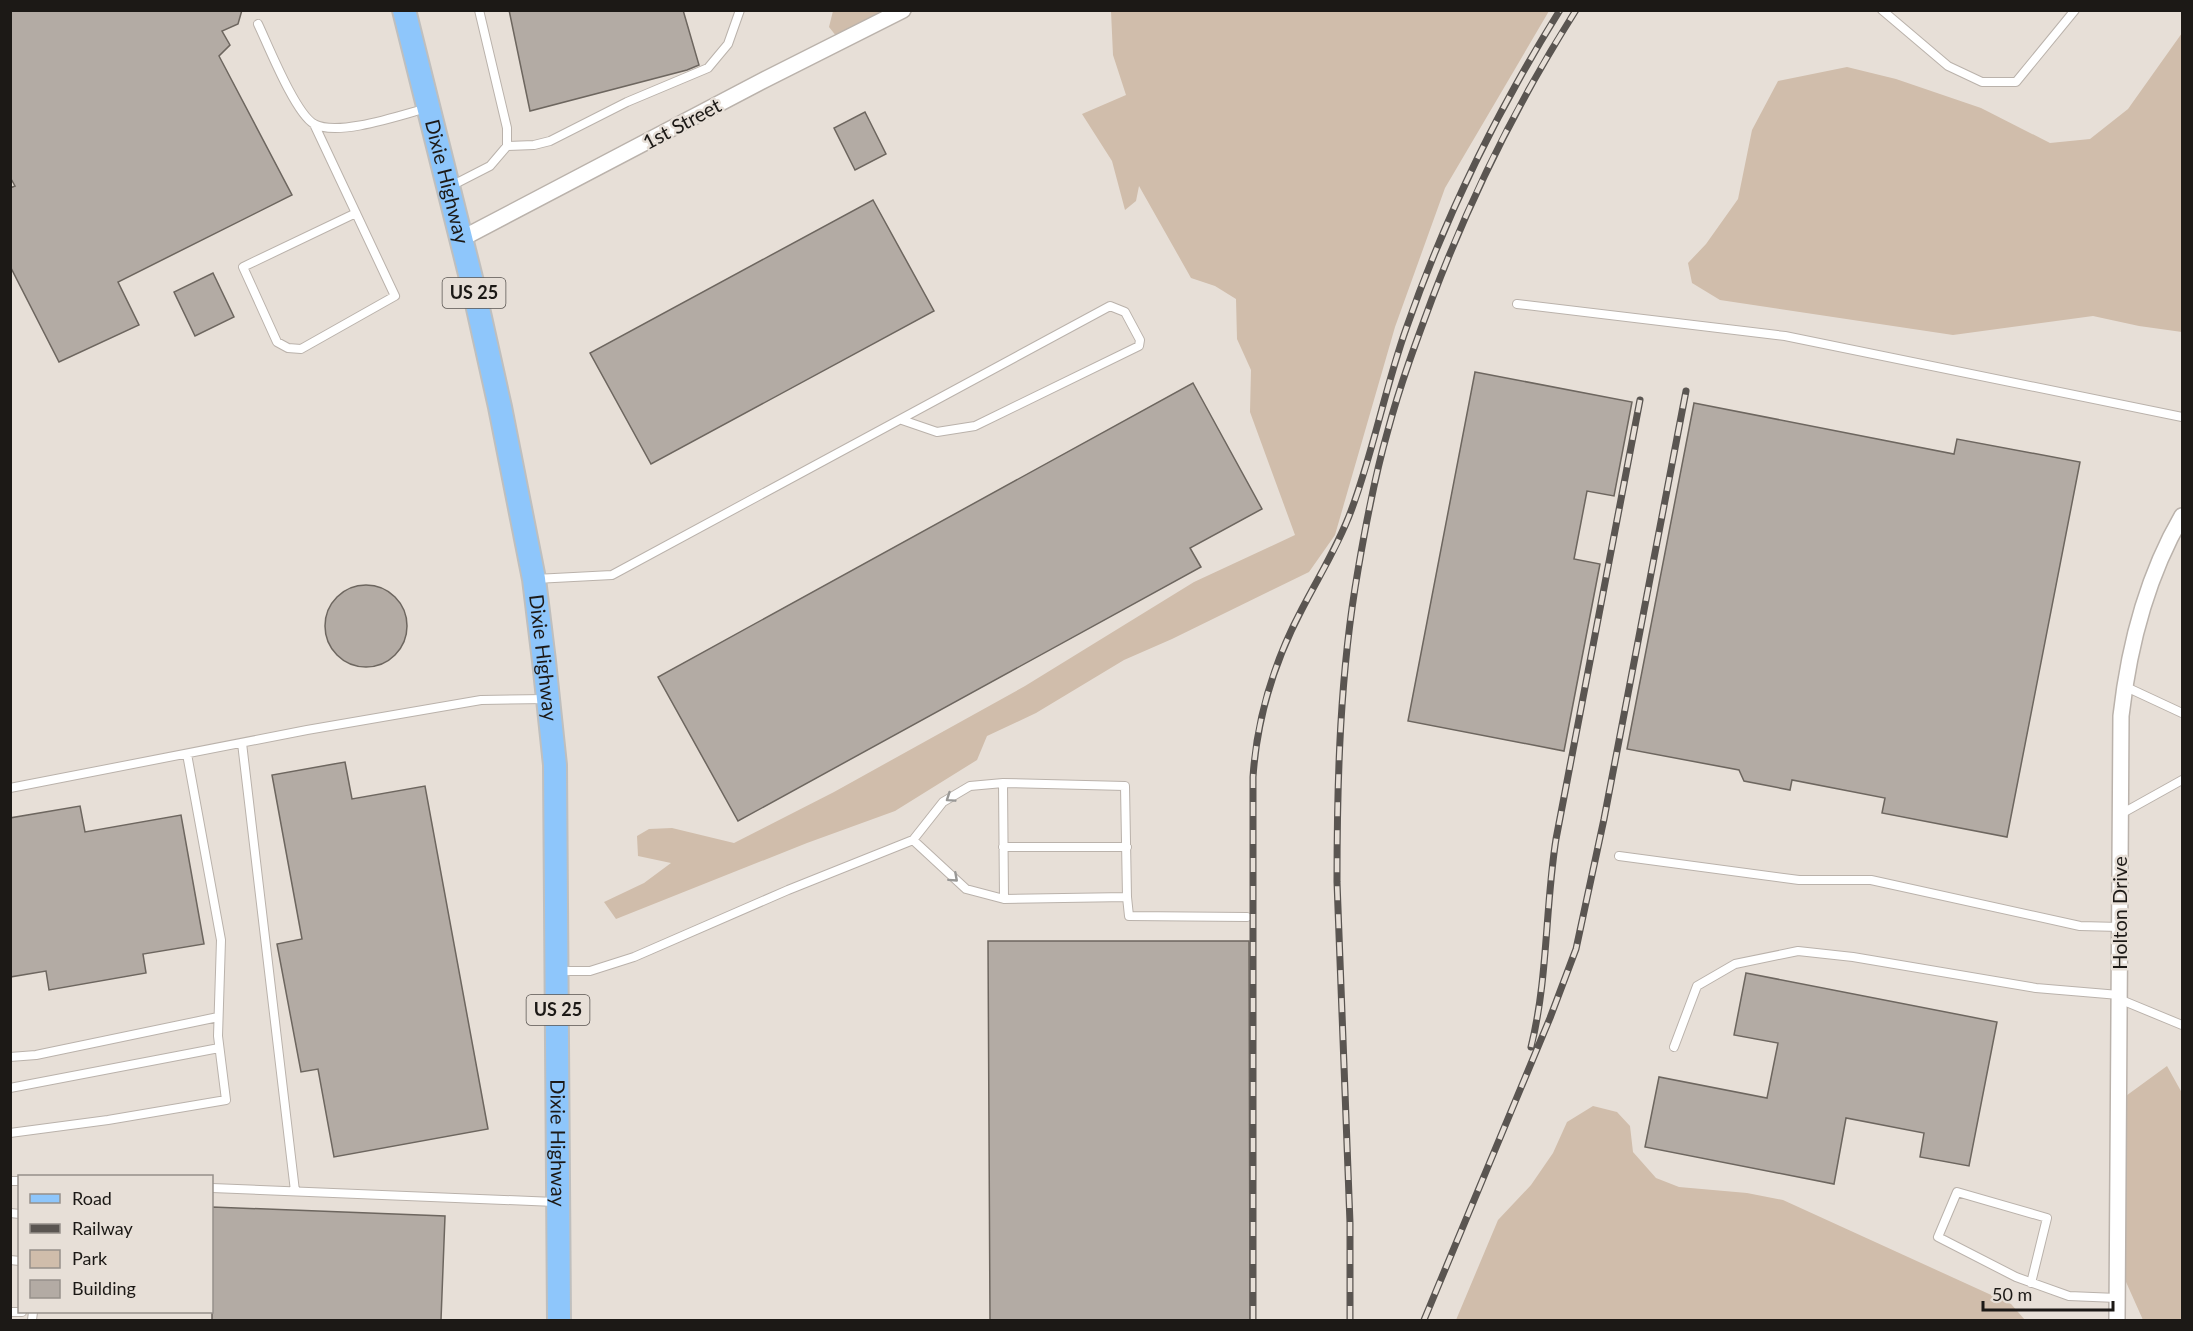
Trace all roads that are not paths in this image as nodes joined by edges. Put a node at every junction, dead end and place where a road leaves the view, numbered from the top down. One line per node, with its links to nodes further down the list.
1 (404, 10): 8 (main road, Dixie Highway / US 25)
2 (479, 10): 10 (lane)
3 (740, 10): 10 (lane)
4 (903, 10): 13 (street, 1st Street)
5 (1882, 10): 6 (lane)
6 (2075, 10)
7 (258, 24): 9 (lane)
8 (428, 108): 9 (lane); 11 (main road, Dixie Highway / US 25)
9 (314, 124): 12 (lane)
10 (507, 146): 11 (lane)
11 (448, 187): 13 (main road, Dixie Highway / US 25)
12 (356, 213): 12 (lane)
13 (461, 239): 18 (main road, Dixie Highway / US 25)
14 (1517, 304): 15 (lane)
15 (2182, 417)
16 (902, 420): 16 (lane); 18 (lane)
17 (2182, 516): 19 (street, Holton Drive)
18 (534, 579): 20 (main road, Dixie Highway / US 25)
19 (2124, 686): 21 (lane); 27 (street, Holton Drive)
20 (548, 699): 22 (lane); 36 (main road, Dixie Highway / US 25)
21 (2182, 713)
22 (242, 743): 23 (lane); 46 (lane)
23 (187, 754): 26 (lane); 38 (lane)
24 (2182, 780): 27 (lane)
25 (1003, 783): 28 (lane, one-way to 28); 29 (lane); 30 (lane)
26 (10, 788)
27 (2120, 814): 35 (street, Holton Drive)
28 (913, 840): 33 (lane, one-way to 33); 36 (lane)
29 (1003, 847): 30 (lane); 33 (lane)
30 (1127, 847): 32 (lane)
31 (1618, 856): 35 (lane)
32 (1127, 897): 33 (lane); 34 (lane)
33 (1004, 899)
34 (1247, 917)
35 (2120, 927): 37 (street, Holton Drive)
36 (557, 971): 47 (main road, Dixie Highway / US 25)
37 (2119, 997): 39 (lane); 40 (lane); 49 (street, Holton Drive)
38 (218, 1017): 41 (lane); 42 (lane)
39 (2182, 1025)
40 (1674, 1047)
41 (219, 1048): 43 (lane); 44 (lane)
42 (10, 1057)
43 (10, 1088)
44 (10, 1133)
45 (213, 1188): 46 (lane)
46 (295, 1191): 47 (lane)
47 (558, 1202): 50 (main road, Dixie Highway / US 25)
48 (2031, 1283): 48 (lane); 49 (lane)
49 (2117, 1298): 51 (street, Holton Drive)
50 (559, 1320)
51 (2117, 1320)

